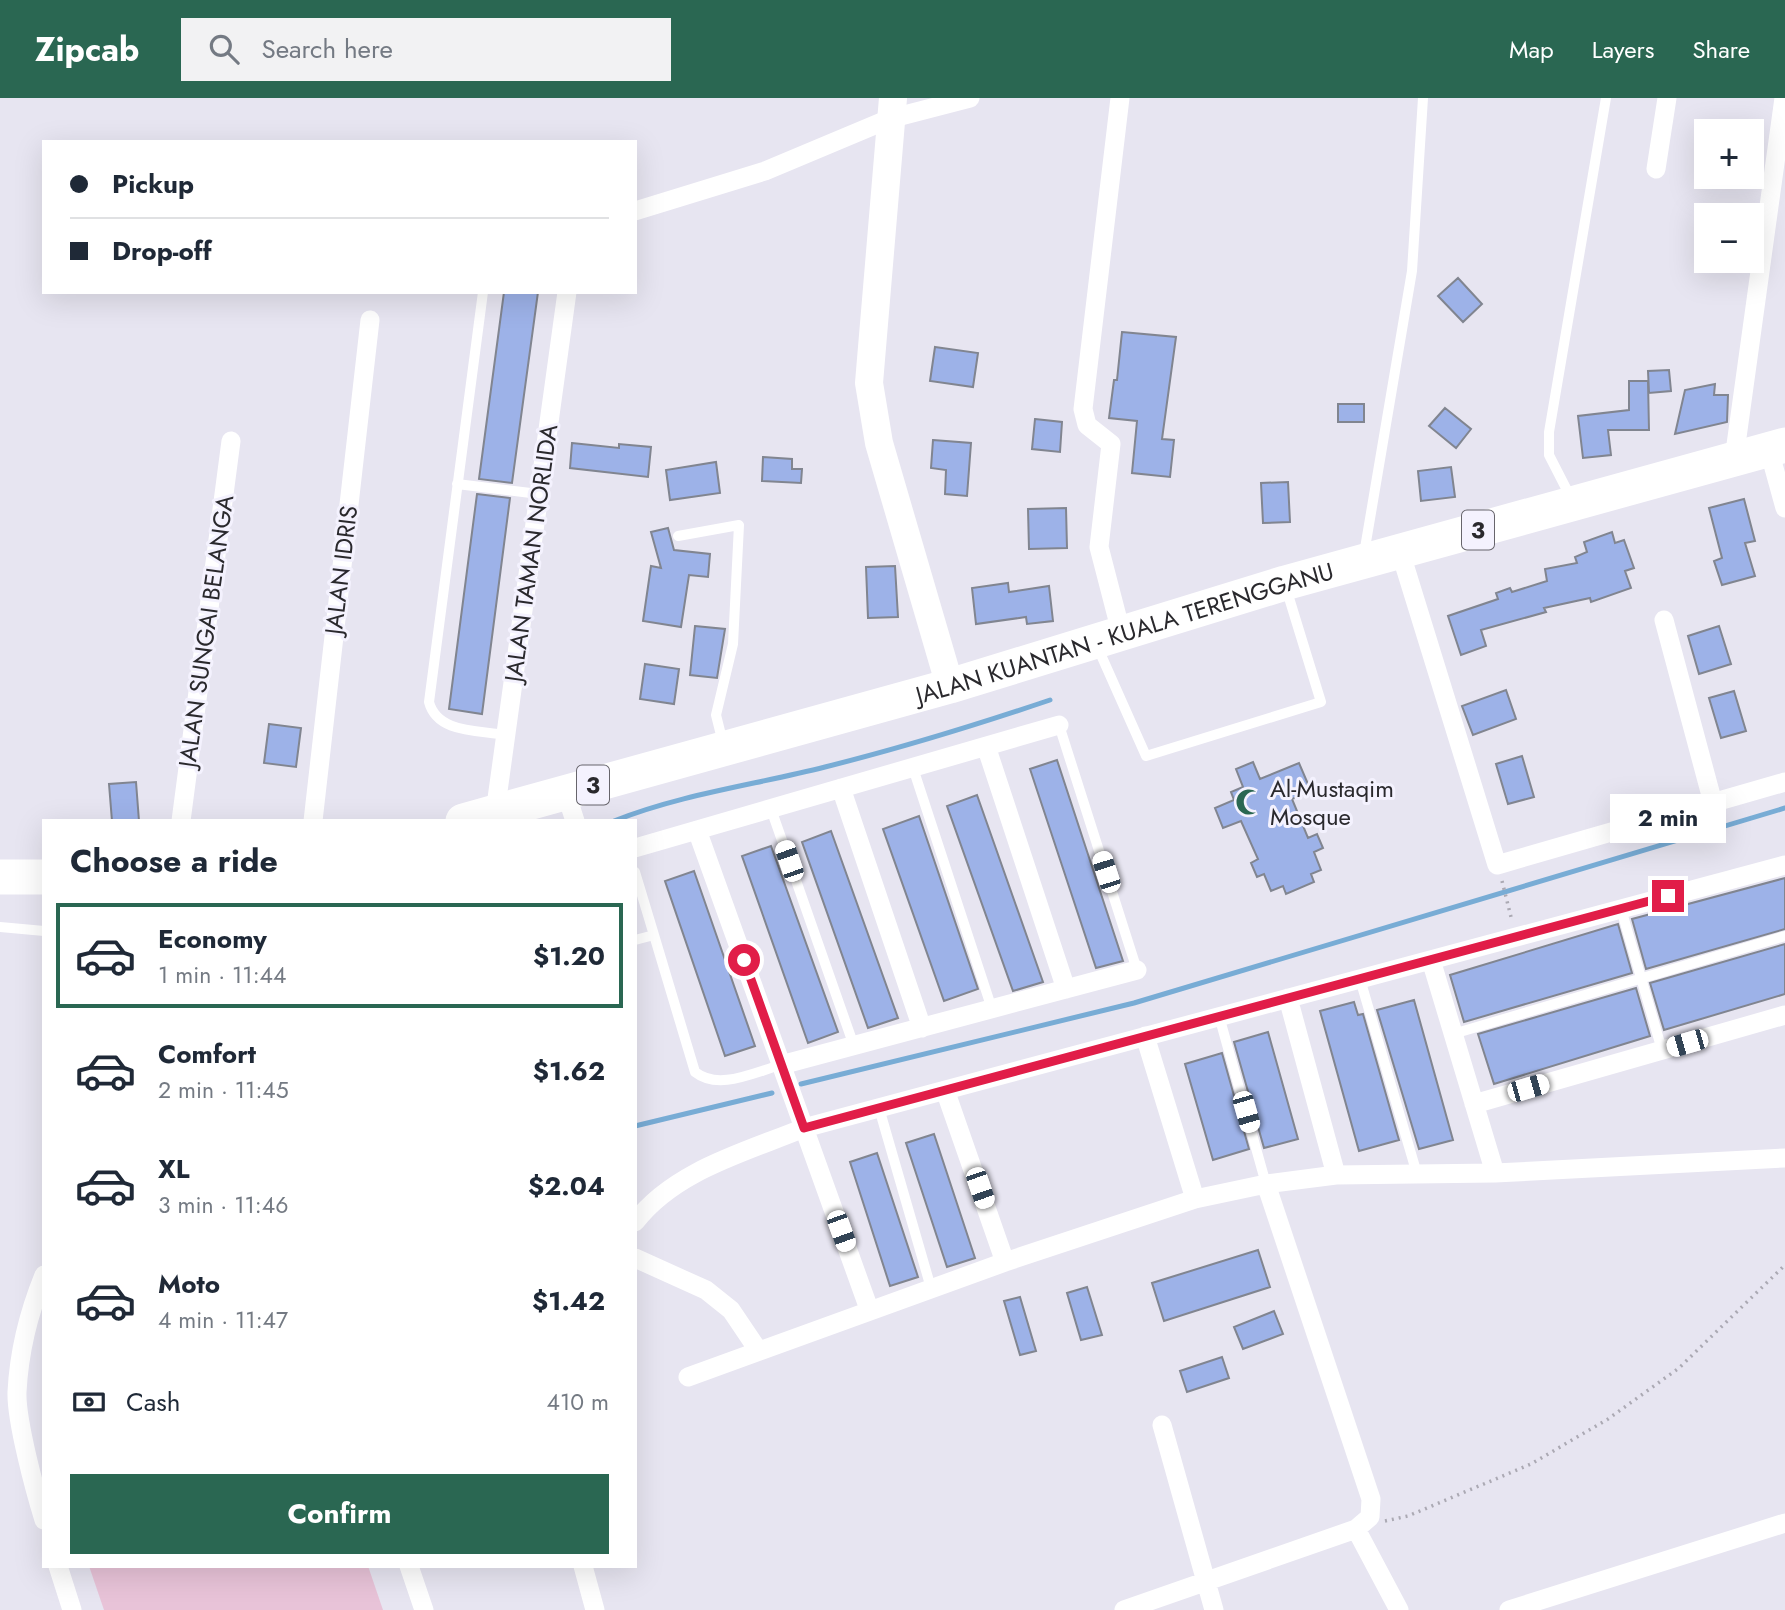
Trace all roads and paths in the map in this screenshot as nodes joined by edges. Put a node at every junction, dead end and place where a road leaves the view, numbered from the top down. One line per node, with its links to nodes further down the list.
1 (970, 98): 7 (street)
2 (1120, 98): 25 (street)
3 (1423, 98): 22 (lane)
4 (1606, 98): 18 (lane)
5 (1667, 98): 8 (street)
6 (1784, 98): 15 (street)
7 (891, 108): 9 (street); 26 (street)
8 (1656, 169)
9 (637, 210)
10 (483, 294): 16 (lane)
11 (567, 294): 17 (street, JALAN TAMAN NORLIDA)
12 (370, 320): 39 (street, JALAN IDRIS)
13 (231, 442): 38 (street, JALAN SUNGAI BELANGA)
14 (1777, 448): 15 (highway, JALAN KUANTAN - KUALA TERENGGANU / 3); 19 (street)
15 (1734, 459): 18 (highway, JALAN KUANTAN - KUALA TERENGGANU / 3)
16 (457, 484): 17 (lane); 28 (lane)
17 (539, 494): 28 (street, JALAN TAMAN NORLIDA)
18 (1574, 503): 21 (highway, JALAN KUANTAN - KUALA TERENGGANU / 3)
19 (1785, 509)
20 (678, 536): 30 (lane)
21 (1401, 551): 22 (highway, JALAN KUANTAN - KUALA TERENGGANU / 3); 42 (street)
22 (1362, 561): 23 (highway, JALAN KUANTAN - KUALA TERENGGANU / 3)
23 (1285, 583): 25 (highway, JALAN KUANTAN - KUALA TERENGGANU / 3); 25 (lane)
24 (1664, 620): 34 (street)
25 (1108, 636): 26 (highway, JALAN KUANTAN - KUALA TERENGGANU / 3)
26 (950, 686): 30 (highway, JALAN KUANTAN - KUALA TERENGGANU / 3)
27 (1059, 725): 29 (street); 55 (lane)
28 (505, 735): 37 (street, JALAN TAMAN NORLIDA)
29 (986, 746): 31 (street); 58 (street)
30 (724, 749): 35 (highway, JALAN KUANTAN - KUALA TERENGGANU / 3)
31 (913, 768): 33 (street); 60 (lane)
32 (1785, 782): 34 (street)
33 (841, 788): 36 (street); 63 (street)
34 (1713, 803): 42 (street)
35 (570, 807): 37 (highway, JALAN KUANTAN - KUALA TERENGGANU / 3)
36 (771, 809): 40 (street); 66 (lane)
37 (479, 817)
38 (181, 819)
39 (313, 819)
40 (697, 830): 41 (street); 68 (street)
41 (637, 847)
42 (1497, 865): 52 (path)
43 (1785, 865): 47 (street)
44 (0, 877): 45 (highway)
45 (42, 877)
46 (637, 879): 50 (lane)
47 (1621, 909): 52 (street); 57 (lane)
48 (0, 927): 49 (lane)
49 (42, 931)
50 (654, 935): 53 (lane); 68 (lane)
51 (1785, 936): 57 (lane)
52 (1516, 937): 54 (street)
53 (637, 939)
54 (1431, 960): 56 (street); 64 (street)
55 (1137, 970): 58 (street)
56 (1360, 979): 59 (street); 75 (lane)
57 (1642, 979): 64 (lane); 67 (lane)
58 (1066, 989): 60 (street)
59 (1288, 998): 62 (street); 76 (street)
60 (992, 1009): 63 (street)
61 (1785, 1015): 67 (street)
62 (1219, 1017): 65 (street); 77 (lane)
63 (922, 1027): 66 (street)
64 (1453, 1034): 70 (street)
65 (1145, 1036): 69 (street); 78 (street)
66 (854, 1046): 68 (street)
67 (1662, 1050): 70 (street)
68 (781, 1065): 72 (street)
69 (946, 1090): 71 (street); 81 (street)
70 (1474, 1104): 74 (street)
71 (879, 1108): 72 (street); 84 (lane)
72 (804, 1128): 79 (street); 85 (street)
73 (1785, 1158): 74 (street)
74 (1495, 1173): 75 (street)
75 (1417, 1174): 76 (street)
76 (1336, 1175): 77 (street)
77 (1266, 1184): 78 (street); 92 (street)
78 (1195, 1199): 81 (street)
79 (637, 1220)
80 (637, 1259): 86 (street)
81 (1005, 1262): 84 (street)
82 (1785, 1265): 92 (path)
83 (42, 1282): 88 (street)
84 (931, 1288): 85 (street)
85 (869, 1309): 86 (street)
86 (758, 1350): 87 (street)
87 (688, 1377)
88 (9, 1395): 90 (street)
89 (1162, 1425): 96 (street)
90 (42, 1513)
91 (1785, 1523): 103 (street)
92 (1356, 1529): 96 (street); 102 (street)
93 (59, 1568): 97 (street)
94 (410, 1568): 98 (street)
95 (584, 1568): 99 (street)
96 (1206, 1582): 100 (street); 101 (street)
97 (72, 1610)
98 (424, 1610)
99 (595, 1610)
100 (1124, 1610)
101 (1214, 1610)
102 (1399, 1610)
103 (1508, 1610)

